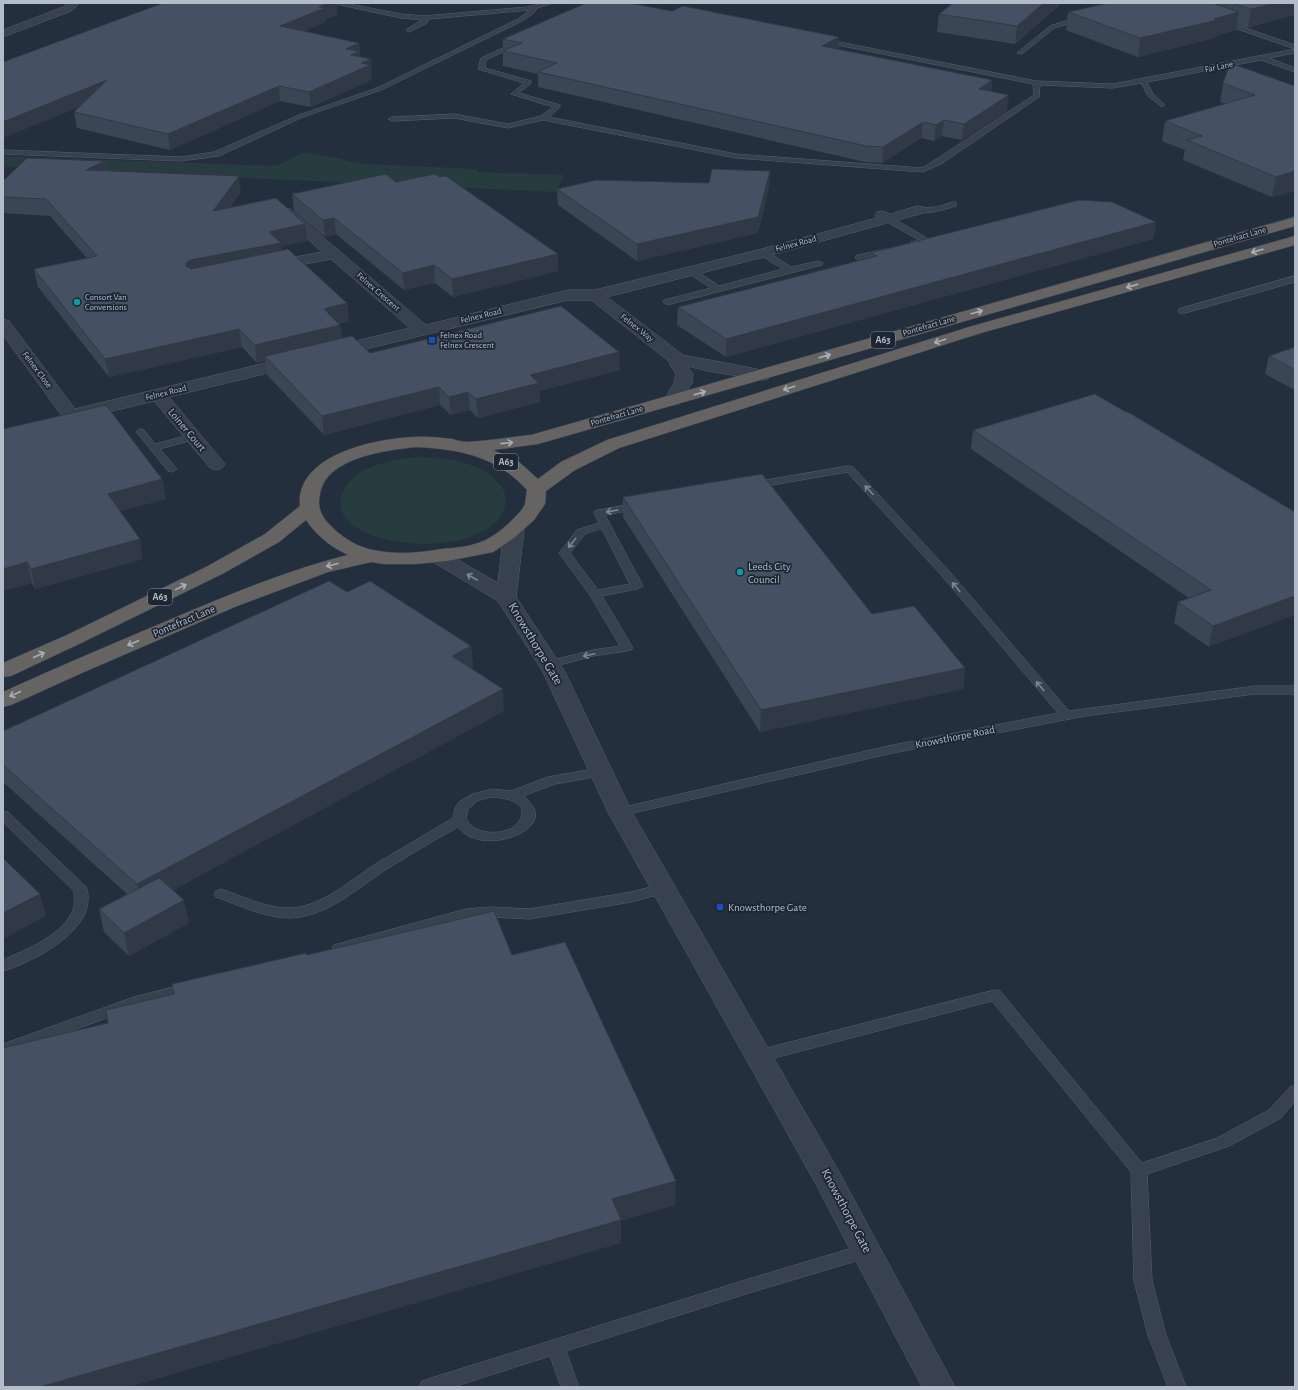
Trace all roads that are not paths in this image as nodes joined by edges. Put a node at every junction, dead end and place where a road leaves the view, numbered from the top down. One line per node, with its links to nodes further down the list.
1 (74, 3): 13 (street)
2 (335, 3): 6 (lane)
3 (550, 3): 5 (lane)
4 (382, 5): 6 (lane)
5 (534, 8): 7 (lane); 11 (lane)
6 (371, 10): 9 (lane)
7 (480, 13): 9 (lane); 11 (lane)
8 (1092, 16): 18 (lane)
9 (426, 18): 12 (lane)
10 (1217, 21): 16 (lane)
11 (506, 22): 26 (lane)
12 (409, 30)
13 (3, 34)
14 (524, 40): 24 (lane)
15 (817, 40): 22 (lane, Far Lane)
16 (1295, 47)
17 (1295, 51): 19 (lane, Far Lane)
18 (1020, 53)
19 (1262, 58): 20 (lane); 21 (lane, Far Lane)
20 (1295, 70)
21 (1143, 80): 22 (lane, Far Lane); 23 (lane)
22 (1036, 83): 24 (lane)
23 (1162, 105)
24 (543, 118): 25 (lane)
25 (392, 119)
26 (3, 152)
27 (953, 204): 28 (lane)
28 (918, 210): 30 (street, Felnex Road)
29 (285, 212): 34 (street, Felnex Crescent)
30 (885, 217): 33 (street, Felnex Road); 35 (lane)
31 (1295, 222): 48 (highway, Pontefract Lane / A63, one-way to 31)
32 (1295, 240): 59 (highway, Pontefract Lane / A63, one-way to 59)
33 (763, 253): 38 (lane); 39 (street, Felnex Road)
34 (334, 254): 36 (street); 46 (street, Felnex Crescent)
35 (859, 258)
36 (290, 262)
37 (819, 263): 38 (lane)
38 (790, 270): 41 (lane)
39 (691, 271): 41 (lane); 42 (street, Felnex Road)
40 (1295, 279): 44 (lane)
41 (718, 289): 43 (lane)
42 (595, 295): 46 (street, Felnex Road); 47 (street, Felnex Way)
43 (667, 302)
44 (1182, 311)
45 (3, 324): 51 (street, Felnex Close)
46 (422, 330): 49 (street, Felnex Road)
47 (678, 360): 48 (street, Felnex Way); 50 (street)
48 (762, 375): 50 (highway, Pontefract Lane / A63, one-way to 48)
49 (158, 395): 51 (street, Felnex Road); 53 (street, Loiner Court)
50 (673, 400): 54 (highway, Pontefract Lane / A63, one-way to 50)
51 (64, 418)
52 (141, 432): 55 (lane)
53 (193, 437): 55 (lane); 56 (street, Loiner Court)
54 (468, 447): 59 (highway, A63); 61 (highway, A63)
55 (153, 448): 57 (lane)
56 (216, 464)
57 (172, 469)
58 (741, 488): 72 (lane, one-way to 58)
59 (537, 489): 63 (highway)
60 (649, 504): 62 (lane, one-way to 62)
61 (309, 508): 64 (highway); 69 (highway, A63, one-way to 61)
62 (605, 525): 66 (lane, one-way to 66); 66 (lane)
63 (514, 530): 65 (highway); 67 (street, Knowsthorpe Gate)
64 (370, 556): 65 (highway); 71 (highway, Pontefract Lane, one-way to 71)
65 (437, 556): 67 (street, Knowsthorpe Gate, one-way to 65)
66 (595, 594): 68 (lane, one-way to 68)
67 (506, 597): 68 (street, Knowsthorpe Gate)
68 (549, 664): 73 (street, Knowsthorpe Gate)
69 (3, 671)
70 (1295, 690): 72 (lane, Knowsthorpe Road)
71 (3, 700)
72 (1066, 715): 75 (lane, Knowsthorpe Road)
73 (601, 772): 74 (lane); 75 (street, Knowsthorpe Gate)
74 (514, 795): 77 (lane); 77 (lane)
75 (620, 812): 78 (street, Knowsthorpe Gate)
76 (3, 815): 81 (lane)
77 (460, 820): 79 (lane)
78 (663, 888): 80 (lane); 84 (street, Knowsthorpe Gate)
79 (222, 894)
80 (329, 951)
81 (3, 966)
82 (200, 985): 83 (lane)
83 (3, 1050)
84 (759, 1056): 86 (lane); 87 (street, Knowsthorpe Gate)
85 (1295, 1091): 86 (lane)
86 (1139, 1170): 92 (lane)
87 (867, 1251): 88 (lane); 91 (street, Knowsthorpe Gate)
88 (556, 1347): 89 (lane); 90 (lane)
89 (428, 1387)
90 (570, 1387)
91 (939, 1387)
92 (1178, 1387)

